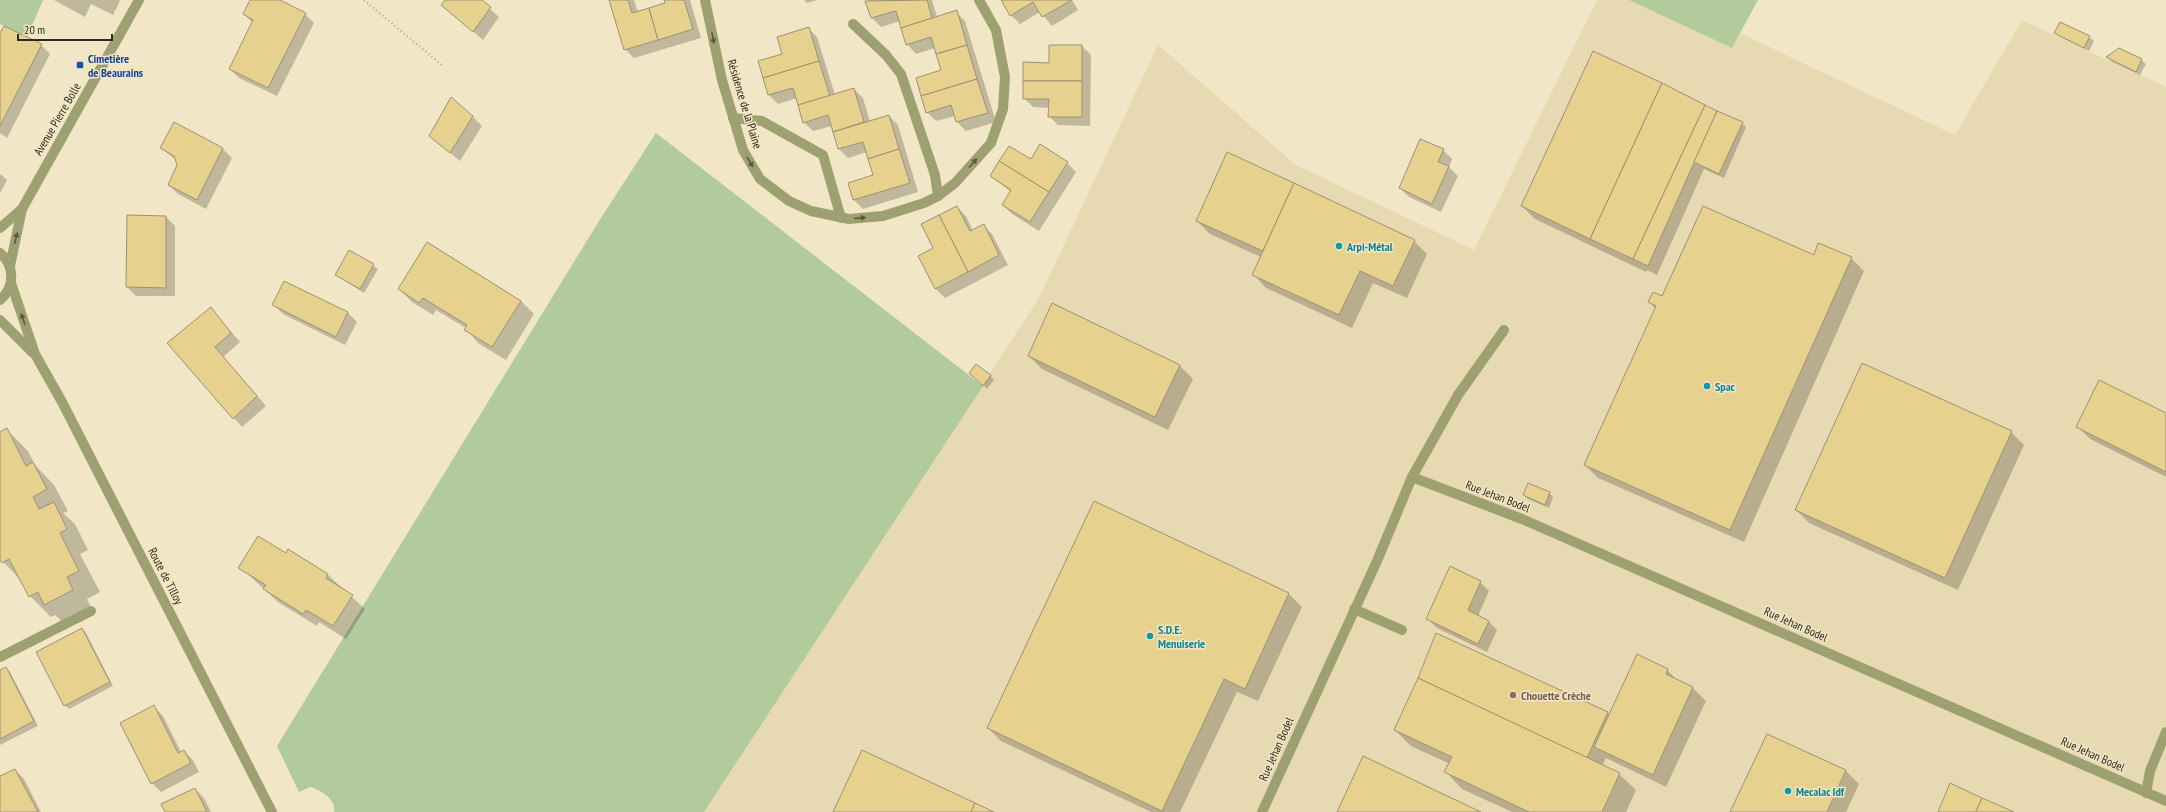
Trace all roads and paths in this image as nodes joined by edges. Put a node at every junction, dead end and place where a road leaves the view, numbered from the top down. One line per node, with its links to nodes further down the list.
1 (139, 0): 9 (street, Avenue Pierre Bolle)
2 (364, 0): 6 (path)
3 (704, 0): 7 (street, Résidence de la Plaine, one-way to 7)
4 (979, 0): 8 (street, Résidence de la Plaine, one-way to 4)
5 (853, 24): 8 (street)
6 (443, 66)
7 (733, 118): 10 (street, Résidence de la Plaine, one-way to 10); 10 (street)
8 (938, 196): 10 (street, Résidence de la Plaine, one-way to 8)
9 (22, 209): 11 (street, Avenue Pierre Bolle); 13 (street, Avenue Pierre Bolle, one-way to 9)
10 (841, 218)
11 (0, 228)
12 (0, 253): 13 (street)
13 (10, 266): 14 (street, Avenue Pierre Bolle)
14 (11, 283): 15 (street); 18 (street, Route de Tilloy, one-way to 14)
15 (0, 300)
16 (0, 320): 18 (street, Route de Tilloy)
17 (1504, 330): 19 (street, Rue Jehan Bodel)
18 (35, 354): 27 (street, Route de Tilloy)
19 (1412, 477): 20 (street, Rue Jehan Bodel); 25 (street, Rue Jehan Bodel)
20 (1354, 609): 22 (street); 28 (street, Rue Jehan Bodel)
21 (91, 611): 23 (street)
22 (1402, 630)
23 (0, 656)
24 (2166, 732): 25 (street)
25 (2146, 793): 26 (street, Rue Jehan Bodel)
26 (2166, 801)
27 (272, 812)
28 (1262, 812)

